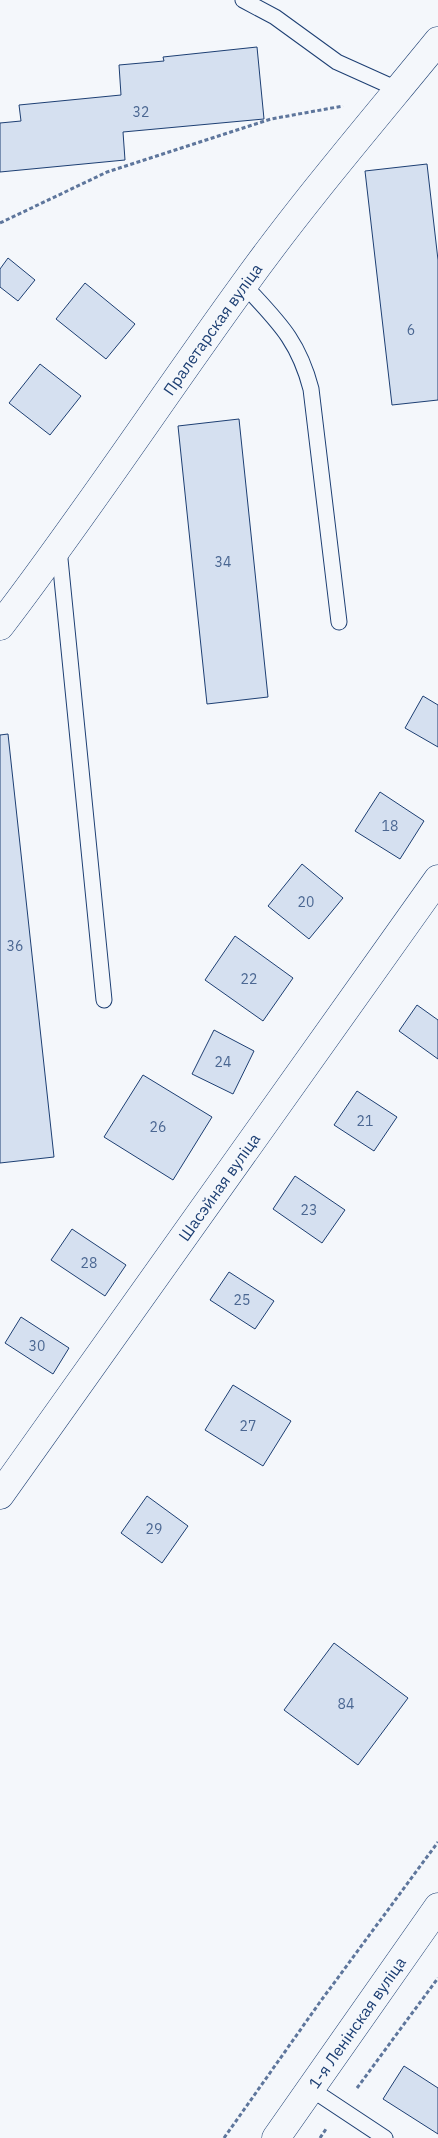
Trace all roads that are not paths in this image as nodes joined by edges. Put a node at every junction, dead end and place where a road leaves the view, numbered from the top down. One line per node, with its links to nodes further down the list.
1 (243, 0): 3 (lane)
2 (435, 53): 3 (street, Пралетарская вуліца)
3 (393, 94): 4 (street, Пралетарская вуліца)
4 (244, 284): 5 (street, Пралетарская вуліца); 6 (lane)
5 (59, 549): 7 (street, Пралетарская вуліца); 9 (lane)
6 (339, 622)
7 (0, 626)
8 (438, 879): 10 (street, Шасэйная вуліца)
9 (104, 1000)
10 (0, 1495)
11 (438, 1908): 12 (street, 1-я Ленінская вуліца)
12 (311, 2089): 13 (street, 1-я Ленінская вуліца); 14 (lane)
13 (276, 2138)
14 (385, 2138)

